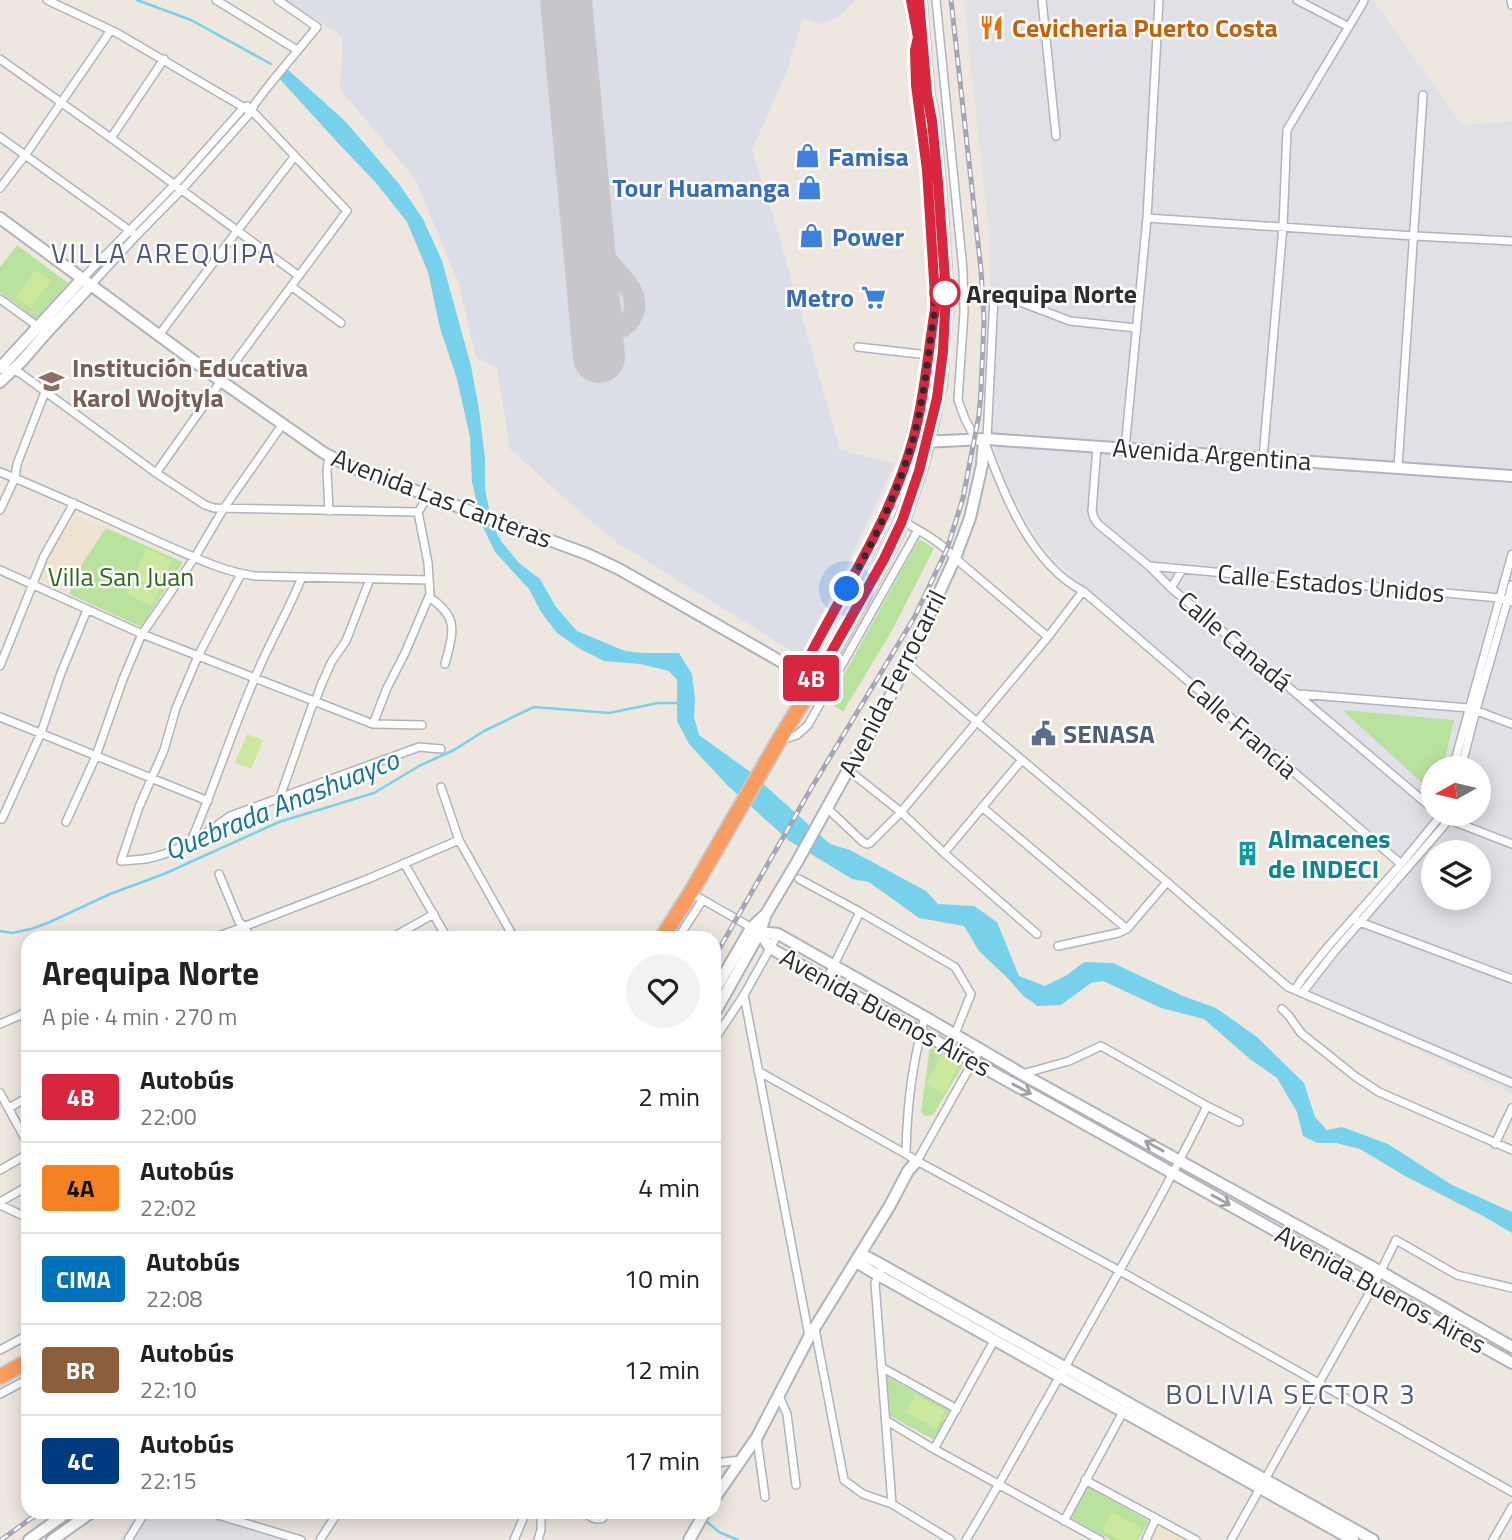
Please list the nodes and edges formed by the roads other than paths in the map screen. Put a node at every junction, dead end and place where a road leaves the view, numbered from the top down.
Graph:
1 (47, 0) edge
2 (216, 0) edge
3 (278, 0) edge
4 (911, 0) edge
5 (919, 0) edge
6 (936, 0) edge
7 (1042, 0) edge
8 (1159, 0) edge
9 (1297, 0) edge
10 (1364, 0) edge
11 (1511, 0) edge
12 (1512, 5) edge
13 (1349, 27) junction
14 (111, 30) junction
15 (919, 47) junction
16 (297, 50) junction
17 (0, 59) edge
18 (164, 59) junction
19 (1423, 95) dead end
20 (61, 101) junction
21 (250, 108) junction
22 (1056, 136) dead end
23 (0, 137) edge
24 (111, 138) junction
25 (26, 154) junction
26 (295, 156) junction
27 (174, 184) junction
28 (0, 188) edge
29 (181, 190) junction
30 (0, 218) edge
31 (1147, 218) junction
32 (1283, 226) junction
33 (237, 231) junction
34 (133, 233) junction
35 (1414, 236) junction
36 (1512, 241) edge
37 (299, 276) junction
38 (86, 282) junction
39 (291, 286) junction
40 (0, 299) edge
41 (940, 309) junction
42 (341, 323) dead end
43 (1136, 328) junction
44 (43, 329) junction
45 (159, 335) junction
46 (858, 346) dead end
47 (928, 355) junction
48 (4, 367) edge
49 (0, 382) edge
50 (221, 382) junction
51 (45, 392) junction
52 (282, 425) junction
53 (982, 439) junction
54 (912, 441) junction
55 (928, 442) junction
56 (1097, 446) junction
57 (1125, 449) junction
58 (329, 456) junction
59 (1263, 458) junction
60 (1398, 467) junction
61 (0, 472) edge
62 (156, 473) junction
63 (1512, 476) edge
64 (15, 478) junction
65 (428, 496) junction
66 (74, 503) junction
67 (224, 508) junction
68 (0, 510) edge
69 (328, 510) junction
70 (418, 512) junction
71 (902, 521) junction
72 (918, 530) junction
73 (1512, 554) edge
74 (195, 557) junction
75 (955, 558) junction
76 (1149, 566) junction
77 (0, 570) edge
78 (1182, 570) junction
79 (241, 574) junction
80 (302, 577) junction
81 (370, 579) junction
82 (429, 580) junction
83 (31, 584) junction
84 (1512, 584) edge
85 (1070, 585) junction
86 (1171, 588) junction
87 (1083, 591) junction
88 (429, 597) junction
89 (1507, 600) edge
90 (1074, 603) junction
91 (87, 610) junction
92 (142, 634) junction
93 (1048, 637) junction
94 (198, 656) junction
95 (906, 663) junction
96 (445, 664) dead end
97 (0, 666) edge
98 (801, 673) junction
99 (254, 678) junction
100 (815, 681) junction
101 (1298, 694) junction
102 (824, 699) junction
103 (315, 702) junction
104 (1472, 709) junction
105 (0, 717) edge
106 (976, 721) junction
107 (373, 724) junction
108 (1512, 724) edge
109 (422, 725) dead end
110 (41, 733) junction
111 (778, 742) junction
112 (441, 748) dead end
113 (96, 756) junction
114 (1457, 756) edge
115 (1463, 756) edge
116 (1021, 761) junction
117 (848, 770) junction
118 (153, 777) junction
119 (441, 788) dead end
120 (280, 797) junction
121 (1421, 799) edge
122 (208, 801) junction
123 (982, 807) junction
124 (901, 812) junction
125 (824, 813) junction
126 (0, 818) edge
127 (66, 822) dead end
128 (1434, 826) edge
129 (1435, 826) edge
130 (1470, 826) edge
131 (459, 840) junction
132 (191, 842) junction
133 (1512, 844) edge
134 (944, 853) junction
135 (404, 863) junction
136 (1401, 864) junction
137 (219, 874) dead end
138 (799, 879) dead end
139 (1167, 882) junction
140 (696, 897) junction
141 (860, 912) junction
142 (434, 914) junction
143 (1356, 920) junction
144 (244, 926) junction
145 (1128, 929) junction
146 (756, 930) junction
147 (232, 931) edge
148 (247, 931) edge
149 (403, 931) edge
150 (443, 931) edge
151 (510, 931) edge
152 (668, 931) edge
153 (681, 931) edge
154 (778, 934) junction
155 (1037, 934) dead end
156 (1058, 946) dead end
157 (771, 948) junction
158 (833, 965) junction
159 (827, 979) junction
160 (1512, 979) edge
161 (721, 982) edge
162 (1298, 992) junction
163 (744, 995) junction
164 (721, 1000) edge
165 (1282, 1009) dead end
166 (21, 1015) edge
167 (925, 1017) junction
168 (0, 1024) edge
169 (721, 1030) edge
170 (921, 1031) junction
171 (954, 1034) junction
172 (980, 1049) junction
173 (973, 1061) junction
174 (758, 1071) junction
175 (1021, 1074) junction
176 (1512, 1083) edge
177 (0, 1093) edge
178 (21, 1101) edge
179 (1207, 1106) junction
180 (9, 1108) junction
181 (1512, 1108) edge
182 (1239, 1122) dead end
183 (21, 1131) edge
184 (1495, 1144) junction
185 (1512, 1150) edge
186 (905, 1154) junction
187 (21, 1158) edge
188 (1181, 1160) junction
189 (916, 1161) junction
190 (0, 1170) edge
191 (1174, 1173) junction
192 (21, 1190) edge
193 (0, 1204) edge
194 (21, 1214) edge
195 (858, 1258) junction
196 (881, 1271) junction
197 (1120, 1271) junction
198 (1381, 1272) junction
199 (1374, 1284) junction
200 (1512, 1289) edge
201 (812, 1333) junction
202 (21, 1339) edge
203 (995, 1339) junction
204 (1512, 1347) edge
205 (0, 1350) edge
206 (1512, 1363) edge
207 (21, 1365) edge
208 (881, 1367) junction
209 (1062, 1372) junction
210 (0, 1377) edge
211 (21, 1383) edge
212 (1318, 1384) junction
213 (0, 1394) edge
214 (779, 1396) junction
215 (957, 1409) junction
216 (1124, 1412) junction
217 (887, 1421) junction
218 (757, 1437) junction
219 (934, 1449) junction
220 (741, 1460) junction
221 (721, 1462) edge
222 (1085, 1480) junction
223 (1261, 1484) junction
224 (796, 1485) dead end
225 (1000, 1485) junction
226 (721, 1489) edge
227 (1512, 1492) edge
228 (765, 1497) dead end
229 (892, 1504) junction
230 (1512, 1507) edge
231 (1156, 1518) junction
232 (59, 1519) edge
233 (83, 1519) edge
234 (141, 1519) edge
235 (234, 1519) edge
236 (334, 1519) edge
237 (523, 1519) edge
238 (541, 1519) edge
239 (701, 1519) edge
240 (1064, 1521) junction
241 (44, 1530) junction
242 (56, 1539) edge
243 (29, 1540) edge
244 (128, 1540) edge
245 (301, 1540) edge
246 (320, 1540) edge
247 (514, 1540) edge
248 (538, 1540) edge
249 (689, 1540) edge
250 (951, 1540) edge
251 (966, 1540) edge
252 (1100, 1540) edge
253 (1146, 1540) edge
254 (1196, 1540) edge
255 (1231, 1540) edge
256 (1353, 1540) edge
257 (1373, 1540) edge
258 (1493, 1540) edge

1 - 14 street
2 - 16 street
3 - 16 street
4 - 15 highway
5 - 15 highway
6 - 53 street
7 - 22 street
8 - 31 street
9 - 13 street
10 - 13 street
11 - 12 street
13 - 32 street
14 - 18 street
14 - 20 street
15 - 41 highway
16 - 21 street
17 - 20 street
18 - 21 street
18 - 24 street
19 - 35 street
20 - 24 street
20 - 25 street
21 - 26 street
21 - 27 street
21 - 29 street
23 - 25 street
24 - 27 street
25 - 28 street
25 - 34 street
26 - 33 street
26 - 37 street
27 - 29 street
27 - 34 street
29 - 33 street
29 - 34 street
30 - 38 street, Avenida Las Canteras
31 - 32 street
31 - 43 street
32 - 35 street
32 - 59 street
33 - 37 street
33 - 45 street
34 - 38 street
35 - 36 street
35 - 60 street
37 - 39 street
38 - 44 street
38 - 45 street, Avenida Las Canteras
39 - 42 street
39 - 50 street
40 - 44 street
41 - 47 street
41 - 55 highway
43 - 53 street
43 - 57 street
44 - 48 street
45 - 50 street, Avenida Las Canteras
46 - 47 street
47 - 54 street
48 - 49 street
48 - 51 street
50 - 52 street, Avenida Las Canteras
50 - 62 street
51 - 62 street
51 - 64 street
52 - 58 street, Avenida Las Canteras
52 - 67 street
53 - 55 street, Avenida Argentina
53 - 56 street, Avenida Argentina
53 - 75 street, Avenida Ferrocarril
53 - 85 street
54 - 55 street, Avenida Argentina
54 - 98 street
55 - 71 highway
56 - 57 street, Avenida Argentina
56 - 76 street, Calle Canadá
57 - 59 street, Avenida Argentina
58 - 65 street, Avenida Las Canteras
58 - 69 street
59 - 60 street, Avenida Argentina
60 - 63 street, Avenida Argentina
61 - 64 street
62 - 67 street
64 - 66 street
64 - 68 street
65 - 70 street
65 - 98 street, Avenida Las Canteras
66 - 74 street
66 - 83 street
67 - 69 street
67 - 74 street
69 - 70 street
70 - 82 street
71 - 72 street
71 - 100 highway
72 - 75 street
72 - 102 street
73 - 89 street
74 - 79 street
74 - 92 street
75 - 93 street
75 - 95 street, Avenida Ferrocarril
76 - 78 street, Calle Estados Unidos
76 - 86 street, Calle Canadá
77 - 83 street
78 - 86 street
78 - 89 street, Calle Estados Unidos
79 - 80 street
79 - 94 street
80 - 81 street
80 - 99 street
81 - 82 street
81 - 103 street
82 - 88 street
83 - 91 street
83 - 97 street
84 - 89 street
85 - 87 street, Calle Francia
85 - 90 street
86 - 101 street, Calle Canadá
87 - 90 street
87 - 136 street, Calle Francia
88 - 96 street
88 - 107 street
89 - 104 street
90 - 93 street
91 - 92 street
91 - 110 street
92 - 94 street
92 - 113 street
93 - 106 street
94 - 99 street
94 - 118 street
95 - 106 street
95 - 117 street, Avenida Ferrocarril
98 - 100 street, Avenida Las Canteras
99 - 103 street
99 - 122 street
100 - 102 street
100 - 111 highway
101 - 104 street
101 - 121 street, Calle Canadá
102 - 111 street
103 - 107 street
103 - 120 street
104 - 108 street
104 - 114 street
104 - 115 street
105 - 110 street
106 - 116 street
106 - 124 street
107 - 109 street
110 - 113 street
110 - 126 street
111 - 140 highway
112 - 120 street
113 - 118 street
113 - 127 street
116 - 123 street
116 - 139 street
117 - 124 street
117 - 125 street, Avenida Ferrocarril
118 - 122 street
118 - 132 street
119 - 131 street
120 - 132 street
122 - 132 street
123 - 134 street
123 - 145 street
124 - 125 street
124 - 134 street
125 - 146 street, Avenida Ferrocarril
128 - 136 street
129 - 143 street
130 - 133 street
131 - 135 street
131 - 151 street
134 - 155 street
135 - 142 street
135 - 144 street
136 - 143 street
137 - 144 street
138 - 141 street
139 - 145 street
139 - 162 street
140 - 146 street
140 - 152 highway
140 - 153 street
141 - 158 street
141 - 171 street
142 - 149 street
142 - 150 street
143 - 160 street
143 - 162 street
144 - 147 street
144 - 148 street
145 - 156 street
146 - 154 street, Avenida Buenos Aires
146 - 157 street, Avenida Buenos Aires
146 - 161 street, Avenida Ferrocarril
146 - 164 street, Avenida Ferrocarril
154 - 157 street
154 - 158 street, Avenida Buenos Aires
157 - 159 street, Avenida Buenos Aires
157 - 163 street
158 - 159 street
158 - 167 street, Avenida Buenos Aires
159 - 170 street, Avenida Buenos Aires
162 - 176 street
163 - 169 street
163 - 174 street
165 - 184 street
166 - 168 street
167 - 170 street
167 - 171 street, Avenida Buenos Aires
170 - 173 street, Avenida Buenos Aires
170 - 186 street
171 - 172 street, Avenida Buenos Aires
172 - 173 street
172 - 175 street, Avenida Buenos Aires
173 - 189 street
173 -> 191 street, Avenida Buenos Aires
174 - 186 street
174 - 201 street
175 - 179 street
188 -> 175 street, Avenida Buenos Aires
177 - 180 street
178 - 180 street
179 - 182 street
179 - 188 street
180 - 183 street
181 - 184 street
184 - 185 street
186 - 189 street
187 - 190 street
188 - 191 street
188 - 198 street, Avenida Buenos Aires
189 - 195 street
189 - 197 street
191 - 197 street
191 -> 199 street, Avenida Buenos Aires
192 - 193 street
193 - 194 street
195 - 196 street
195 - 201 street
196 - 203 street
196 - 208 street
196 - 209 street
197 - 209 street
197 - 212 street
198 - 199 street
198 - 200 street
198 - 204 street, Avenida Buenos Aires
199 - 206 street, Avenida Buenos Aires
199 - 212 street
201 - 214 street
201 - 229 street
202 - 205 street
203 - 209 street
203 - 215 street
207 - 210 highway
208 - 215 street
208 - 217 street
209 - 216 street
209 - 223 street
209 - 225 street
211 - 213 street
212 - 223 street
212 - 227 street
214 - 218 street
214 - 224 street
215 - 219 street
216 - 222 street
216 - 223 street
217 - 219 street
217 - 229 street
218 - 220 street
218 - 228 street
219 - 225 street
220 - 221 street
220 - 226 street
222 - 231 street
222 - 240 street
223 - 255 street
223 - 256 street
223 - 257 street
225 - 240 street
225 - 251 street
229 - 250 street
230 - 258 street
231 - 253 street
231 - 254 street
232 - 241 street
233 - 242 street
234 - 244 street
235 - 245 street
236 - 246 street
237 - 247 street
238 - 248 street
239 - 249 street
240 - 252 street
241 - 242 street
241 - 243 street

